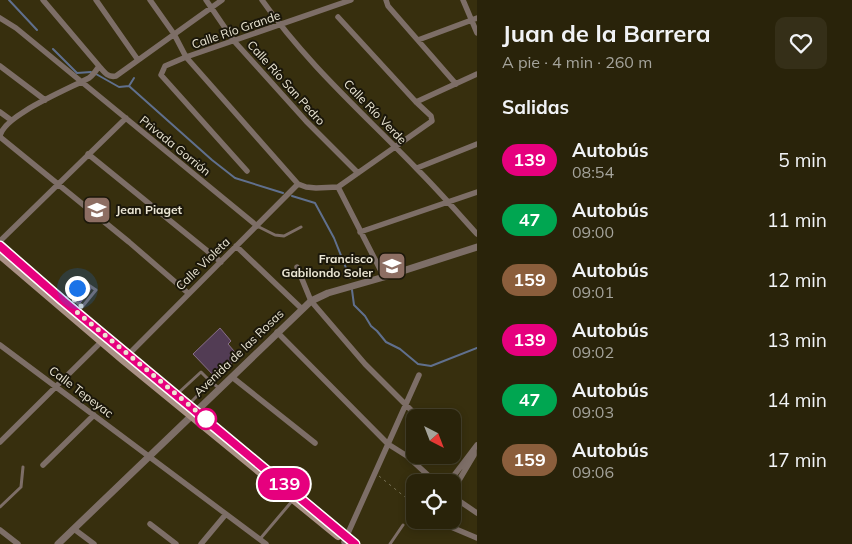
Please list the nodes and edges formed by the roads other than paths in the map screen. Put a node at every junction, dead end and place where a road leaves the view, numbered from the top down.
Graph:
1 (45, 0) edge
2 (96, 0) edge
3 (150, 0) edge
4 (206, 0) edge
5 (222, 0) edge
6 (262, 0) edge
7 (351, 0) edge
8 (386, 0) edge
9 (464, 0) edge
10 (211, 7) junction
11 (338, 17) dead end
12 (0, 18) edge
13 (474, 19) edge
14 (280, 25) junction
15 (477, 33) edge
16 (174, 34) junction
17 (418, 40) junction
18 (234, 41) junction
19 (186, 57) junction
20 (138, 60) junction
21 (0, 66) edge
22 (99, 66) junction
23 (477, 74) edge
24 (80, 82) junction
25 (456, 84) junction
26 (45, 100) junction
27 (416, 102) junction
28 (0, 112) edge
29 (126, 118) junction
30 (11, 120) junction
31 (0, 137) edge
32 (477, 144) edge
33 (394, 146) junction
34 (88, 154) junction
35 (417, 168) junction
36 (247, 171) dead end
37 (358, 173) junction
38 (58, 183) junction
39 (298, 184) junction
40 (338, 187) junction
41 (477, 192) edge
42 (448, 202) junction
43 (257, 226) junction
44 (301, 227) dead end
45 (360, 232) junction
46 (477, 234) edge
47 (0, 240) edge
48 (0, 246) edge
49 (236, 246) junction
50 (477, 247) edge
51 (0, 255) edge
52 (221, 262) junction
53 (297, 267) dead end
54 (384, 277) junction
55 (188, 294) junction
56 (66, 298) junction
57 (311, 301) junction
58 (302, 308) junction
59 (75, 310) junction
60 (277, 332) junction
61 (104, 339) junction
62 (1, 347) edge
63 (126, 358) junction
64 (419, 375) dead end
65 (232, 377) junction
66 (211, 382) junction
67 (56, 386) junction
68 (220, 389) junction
69 (174, 397) junction
70 (405, 405) junction
71 (186, 407) junction
72 (409, 409) edge
73 (194, 413) junction
74 (94, 415) junction
75 (0, 442) edge
76 (315, 443) dead end
77 (388, 444) junction
78 (475, 447) edge
79 (149, 456) junction
80 (42, 465) dead end
81 (24, 467) dead end
82 (427, 474) edge
83 (455, 474) edge
84 (461, 477) edge
85 (294, 499) junction
86 (461, 501) edge
87 (0, 508) edge
88 (476, 510) edge
89 (226, 514) junction
90 (150, 524) dead end
91 (403, 525) dead end
92 (74, 529) junction
93 (456, 529) edge
94 (0, 530) edge
95 (477, 538) edge
96 (346, 541) edge
97 (262, 542) edge
98 (18, 544) edge
99 (58, 544) edge
100 (94, 544) edge
101 (176, 544) edge
102 (201, 544) edge
103 (355, 544) edge
104 (391, 544) edge

1 - 22 street
2 - 20 street
3 - 16 street
4 - 10 street, Calle Río San Pedro
5 - 10 street
6 - 14 street, Calle Río Verde
7 - 14 street, Calle Río Grande
8 - 17 street
9 - 13 street
10 - 16 street
10 - 18 street, Calle Río San Pedro
11 - 27 street
12 - 24 street, Privada Gorrión
13 - 15 street
13 - 17 street
14 - 18 street, Calle Río Grande
14 - 33 street, Calle Río Verde
16 - 19 street
16 - 20 street
17 - 25 street
18 - 19 street, Calle Río Grande
18 - 37 street, Calle Río San Pedro
19 - 36 street, Calle Río Grande
19 - 39 street
20 - 22 street
21 - 26 street
22 - 24 street
23 - 25 street
24 - 26 street
24 - 29 street, Privada Gorrión
25 - 27 street
26 - 30 street
27 - 33 street
28 - 30 street
29 - 34 street
29 - 43 street, Privada Gorrión
30 - 31 street
31 - 38 street
32 - 35 street
33 - 35 street, Calle Río Verde
33 - 37 street
34 - 38 street
34 - 52 street
35 - 42 street, Calle Río Verde
37 - 40 street
38 - 47 street
38 - 55 street
39 - 40 street
39 - 43 street, Calle Violeta
40 - 45 street
41 - 42 street
42 - 45 street
42 - 46 street, Calle Río Verde
43 - 44 lane
43 - 49 street, Calle Violeta
45 - 54 street
48 - 56 main road
49 - 52 street, Calle Violeta
49 - 58 street
50 - 54 street, Avenida de las Rosas
51 - 59 main road
52 - 55 street, Calle Violeta
53 - 57 street
54 - 57 street, Avenida de las Rosas
55 - 63 street, Calle Violeta
56 - 59 main road
56 - 59 lane
57 - 58 street, Avenida de las Rosas
57 - 70 street
58 - 60 street, Avenida de las Rosas
59 - 61 main road
60 - 65 street, Avenida de las Rosas
60 - 77 street
61 - 63 main road
61 - 67 street
62 - 67 street, Calle Tepeyac
63 - 69 main road
64 - 70 street
65 - 68 street, Avenida de las Rosas
65 - 76 street
66 - 68 lane
66 - 69 lane
66 - 71 lane
67 - 74 street, Calle Tepeyac
67 - 75 street
68 - 73 street, Avenida de las Rosas
69 - 71 main road
70 - 72 street
70 - 77 street
71 - 73 main road
73 - 79 street, Avenida de las Rosas
73 - 85 main road
73 - 96 main road
74 - 79 street, Calle Tepeyac
74 - 80 street
77 - 82 street
77 - 96 street
78 - 83 street
78 - 84 street
79 - 89 street, Calle Tepeyac
79 - 92 street, Avenida de las Rosas
81 - 87 lane
85 - 96 main road
85 - 97 lane
86 - 88 street
89 - 97 street, Calle Tepeyac
89 - 102 street
90 - 101 street
91 - 104 lane
92 - 99 street, Avenida de las Rosas
92 - 100 street
93 - 95 street
94 - 98 street
96 - 103 main road

